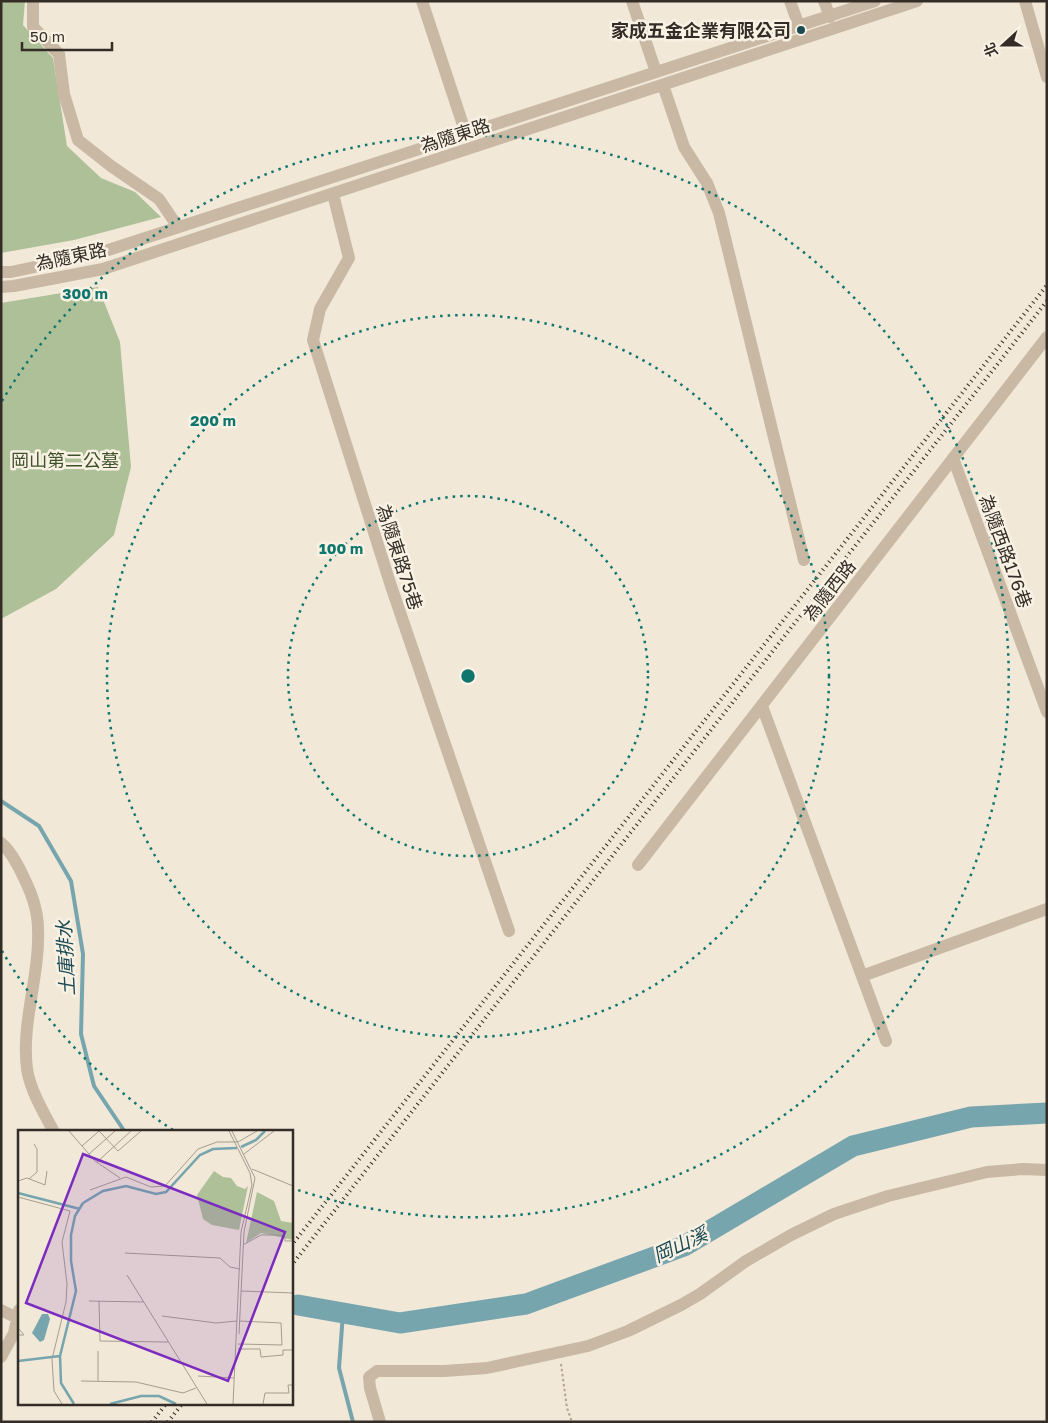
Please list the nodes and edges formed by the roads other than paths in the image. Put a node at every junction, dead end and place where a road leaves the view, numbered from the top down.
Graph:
1 (33, 1) edge
2 (422, 1) edge
3 (632, 1) edge
4 (790, 1) edge
5 (824, 1) edge
6 (875, 1) edge
7 (917, 1) edge
8 (1025, 1) edge
9 (830, 16) junction
10 (799, 26) junction
11 (656, 72) junction
12 (1047, 77) edge
13 (663, 86) junction
14 (466, 134) junction
15 (333, 194) junction
16 (178, 227) junction
17 (1, 272) edge
18 (1, 287) edge
19 (1047, 337) edge
20 (953, 458) junction
21 (804, 560) dead end
22 (762, 706) junction
23 (1047, 712) edge
24 (1, 843) edge
25 (638, 865) dead end
26 (1047, 909) edge
27 (509, 931) dead end
28 (862, 976) junction
29 (886, 1041) dead end
30 (53, 1130) edge
31 (1047, 1170) edge
32 (1, 1310) edge
33 (18, 1314) edge
34 (1, 1357) edge
35 (380, 1422) edge

1 - 16 street
2 - 14 street
3 - 11 street
4 - 10 street
5 - 9 street
6 - 9 street, 為隨東路
7 - 13 street, 為隨東路
8 - 12 street
9 - 10 street, 為隨東路
10 - 11 street, 為隨東路
11 - 14 street, 為隨東路
13 - 15 street, 為隨東路
13 - 21 street
14 - 16 street, 為隨東路
15 - 18 street, 為隨東路
15 - 27 street, 為隨東路75巷
16 - 17 street, 為隨東路
19 - 20 street, 為隨西路
20 - 22 street, 為隨西路
20 - 23 street, 為隨西路176巷
22 - 25 street, 為隨西路
22 - 28 street
24 - 30 street
26 - 28 street
28 - 29 street
31 - 35 street
32 - 33 street
33 - 34 street

